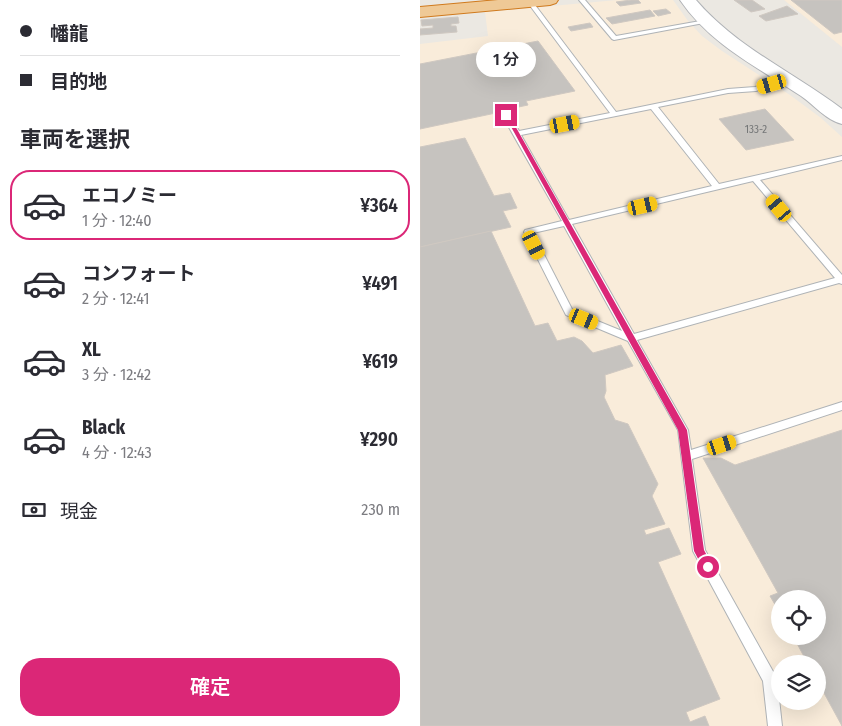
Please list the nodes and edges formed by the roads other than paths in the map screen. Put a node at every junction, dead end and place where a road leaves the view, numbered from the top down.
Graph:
1 (550, 0) edge
2 (582, 0) edge
3 (688, 0) edge
4 (530, 2) junction
5 (420, 12) edge
6 (706, 22) junction
7 (788, 79) junction
8 (653, 106) junction
9 (614, 114) junction
10 (506, 115) dead end
11 (842, 118) edge
12 (516, 134) junction
13 (840, 161) edge
14 (755, 179) junction
15 (718, 188) junction
16 (568, 223) junction
17 (842, 280) edge
18 (631, 338) junction
19 (842, 406) edge
20 (687, 456) junction
21 (775, 726) edge

1 - 4 highway
2 - 6 lane
3 - 6 street
4 - 5 highway
4 - 9 lane
6 - 7 street
7 - 8 lane
7 - 11 street
8 - 9 lane
8 - 15 lane
9 - 12 lane
10 - 12 lane
12 - 16 lane
13 - 14 lane
14 - 15 lane
14 - 17 lane
15 - 16 lane
16 - 18 lane
16 - 18 lane
17 - 18 lane
18 - 20 lane
19 - 20 lane
20 - 21 lane

